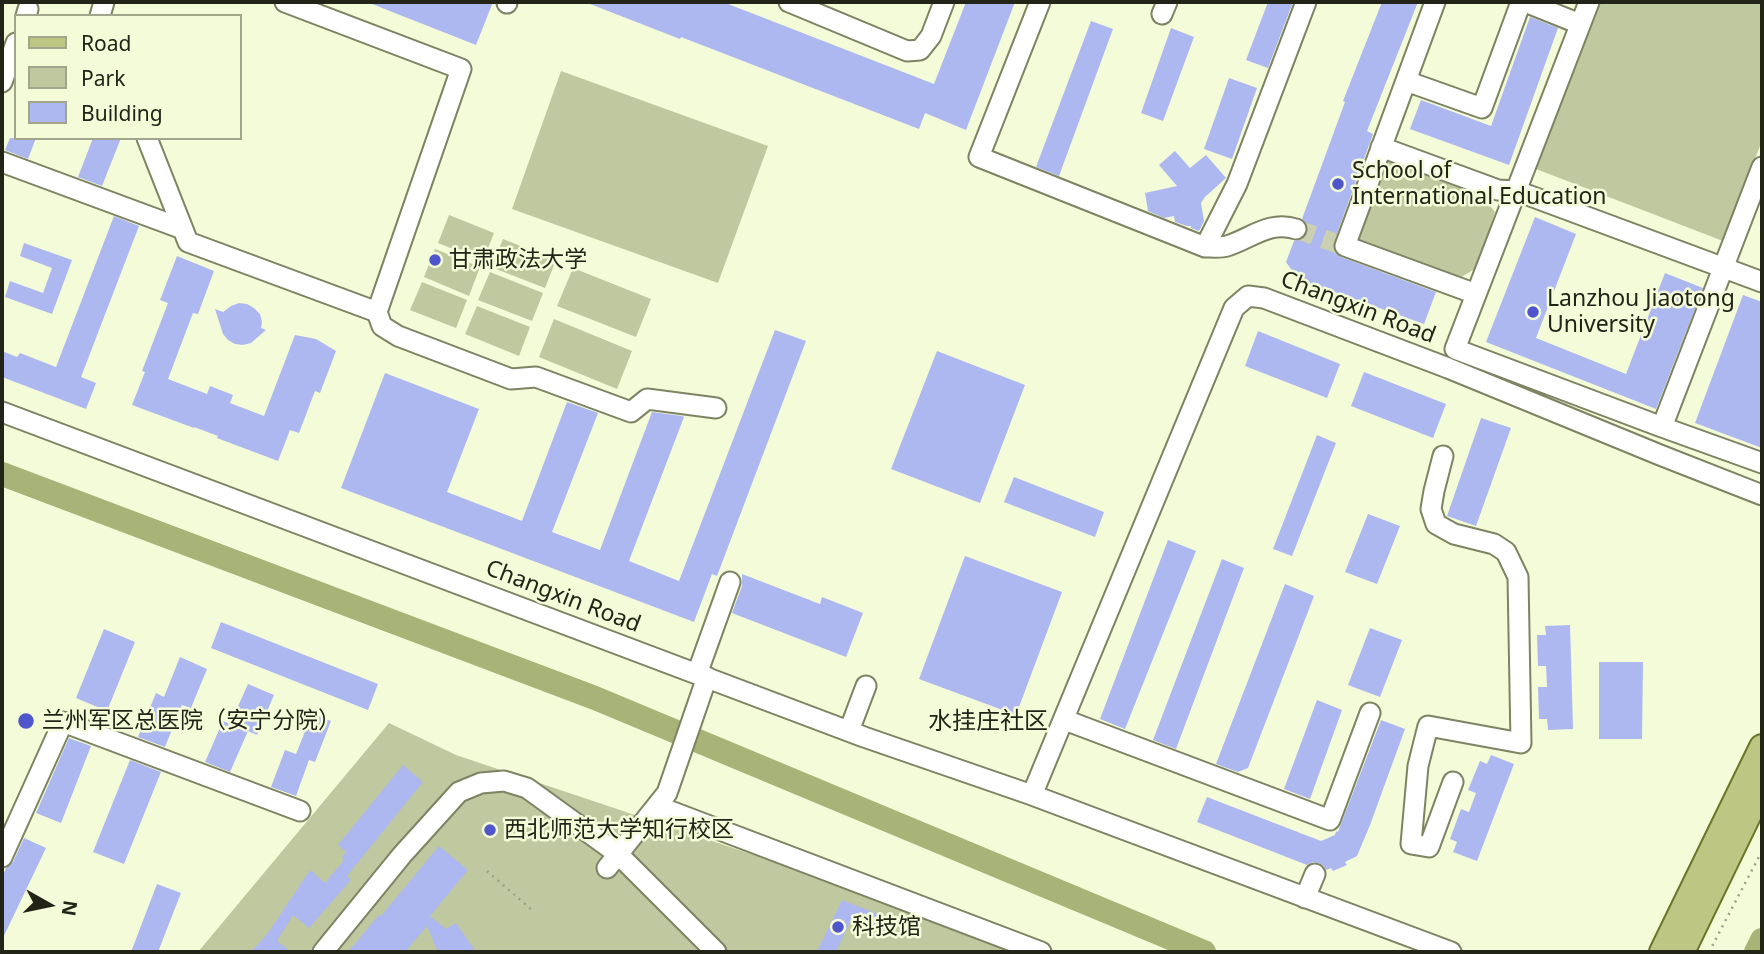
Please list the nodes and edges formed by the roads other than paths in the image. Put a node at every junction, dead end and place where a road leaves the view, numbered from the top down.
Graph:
1 (285, 2) edge
2 (789, 2) edge
3 (944, 2) edge
4 (1040, 2) edge
5 (1306, 2) edge
6 (1436, 2) edge
7 (1523, 2) edge
8 (1589, 2) edge
9 (1580, 24) junction
10 (14, 49) edge
11 (1406, 81) junction
12 (2, 82) edge
13 (148, 140) edge
14 (1381, 147) junction
15 (2, 162) edge
16 (1762, 167) edge
17 (1517, 191) junction
18 (183, 229) junction
19 (1296, 229) tunnel mouth
20 (1205, 247) junction
21 (1722, 267) junction
22 (1762, 282) edge
23 (1476, 294) junction
24 (377, 312) junction
25 (716, 408) dead end
26 (2, 412) edge
27 (1662, 427) junction
28 (1443, 456) dead end
29 (1762, 463) edge
30 (1762, 495) edge
31 (730, 582) dead end
32 (702, 676) junction
33 (866, 686) dead end
34 (1370, 713) dead end
35 (1065, 720) junction
36 (849, 731) junction
37 (1762, 747) edge
38 (1453, 782) dead end
39 (1762, 787) edge
40 (1032, 795) junction
41 (657, 806) junction
42 (300, 811) dead end
43 (2, 857) edge
44 (613, 861) junction
45 (1315, 874) dead end
46 (1306, 898) junction
47 (323, 952) edge
48 (716, 952) edge
49 (1041, 952) edge
50 (1451, 952) edge
51 (1662, 952) edge
52 (1682, 952) edge

1 - 24 street
2 - 3 street
4 - 20 street
5 - 20 street
6 - 11 street
7 - 9 street
7 - 11 street
8 - 9 street
9 - 17 street
10 - 12 street
11 - 14 street
13 - 18 street
14 - 17 street
14 - 23 street
15 - 18 street
16 - 21 street
17 - 21 street
17 - 23 street
18 - 24 street
19 - 20 street
21 - 22 street
21 - 27 street
23 - 27 street
24 - 25 street
26 - 32 street, Changxin Road
27 - 29 street
28 - 38 street
30 - 35 street, Changxin Road
31 - 32 street
32 - 36 street, Changxin Road
32 - 41 street
33 - 36 street
34 - 35 street
35 - 40 street, Changxin Road
36 - 40 street, Changxin Road
37 - 51 main road
39 - 52 main road
40 - 46 street
41 - 44 street
41 - 49 street
42 - 43 street
44 - 47 street
44 - 48 street
45 - 46 street
46 - 50 street

